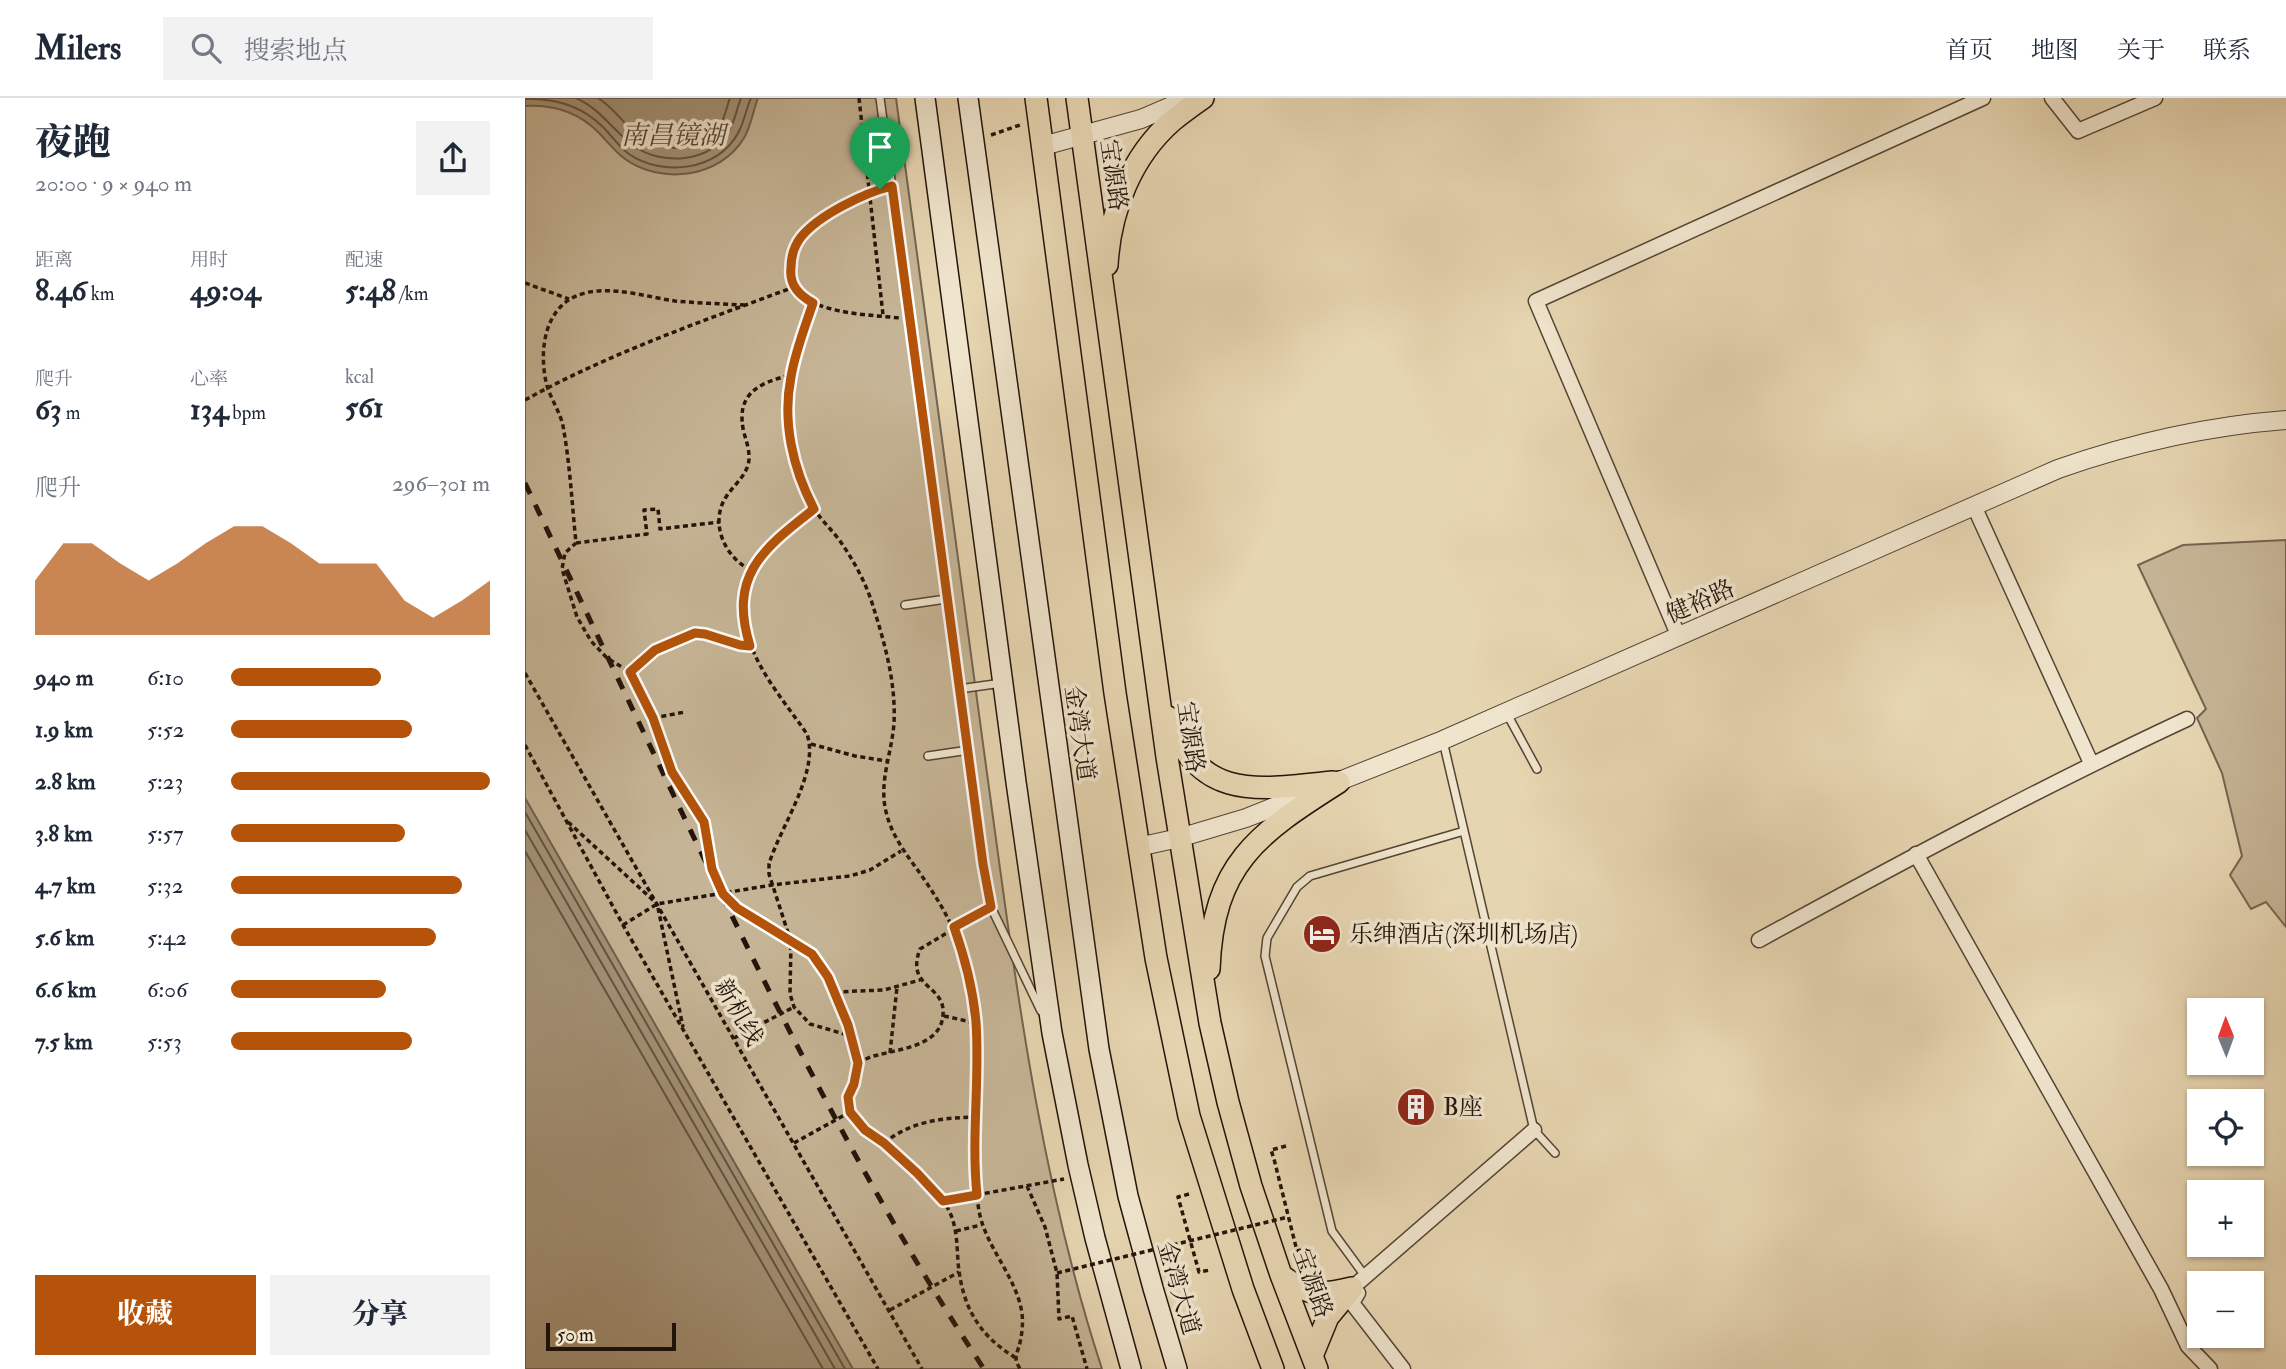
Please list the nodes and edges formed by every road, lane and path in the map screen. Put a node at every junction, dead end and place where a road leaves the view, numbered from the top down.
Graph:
1 (859, 98) edge
2 (880, 98) edge
3 (925, 98) edge
4 (968, 98) edge
5 (1036, 98) edge
6 (1077, 98) edge
7 (1191, 98) edge
8 (1203, 98) edge
9 (1983, 98) edge
10 (2052, 98) edge
11 (2155, 98) edge
12 (1020, 125) dead end
13 (996, 132) dead end
14 (1082, 136) junction
15 (1043, 146) junction
16 (892, 186) junction
17 (870, 193) junction
18 (525, 283) edge
19 (794, 287) junction
20 (569, 299) junction
21 (813, 303) junction
22 (745, 305) junction
23 (1105, 305) junction
24 (884, 316) junction
25 (909, 319) junction
26 (791, 375) junction
27 (547, 387) junction
28 (525, 400) edge
29 (2286, 420) edge
30 (1974, 506) junction
31 (814, 509) junction
32 (720, 522) junction
33 (576, 543) junction
34 (751, 570) junction
35 (946, 599) junction
36 (905, 605) dead end
37 (1679, 637) junction
38 (750, 646) junction
39 (630, 672) junction
40 (525, 673) edge
41 (1003, 683) junction
42 (1157, 685) junction
43 (959, 689) junction
44 (685, 712) dead end
45 (1506, 712) junction
46 (653, 718) junction
47 (2186, 719) dead end
48 (1443, 740) junction
49 (811, 744) junction
50 (525, 745) edge
51 (969, 750) junction
52 (927, 756) dead end
53 (887, 761) junction
54 (2091, 763) junction
55 (1537, 769) dead end
56 (1339, 782) junction
57 (564, 818) junction
58 (1464, 831) junction
59 (1179, 838) junction
60 (1138, 846) junction
61 (902, 851) junction
62 (1916, 854) junction
63 (772, 885) junction
64 (723, 894) junction
65 (657, 904) junction
66 (991, 907) junction
67 (623, 925) junction
68 (954, 927) junction
69 (1759, 940) dead end
70 (791, 942) junction
71 (920, 980) junction
72 (897, 988) junction
73 (835, 992) junction
74 (794, 1007) junction
75 (944, 1016) junction
76 (976, 1023) junction
77 (1210, 1023) junction
78 (685, 1033) junction
79 (1052, 1033) junction
80 (851, 1036) junction
81 (734, 1038) junction
82 (890, 1053) junction
83 (858, 1063) junction
84 (850, 1112) junction
85 (975, 1117) junction
86 (1534, 1130) junction
87 (794, 1143) junction
88 (884, 1143) junction
89 (1286, 1146) dead end
90 (1555, 1153) dead end
91 (1064, 1179) dead end
92 (1027, 1186) junction
93 (1189, 1194) dead end
94 (977, 1195) junction
95 (943, 1201) junction
96 (1288, 1217) junction
97 (982, 1225) junction
98 (956, 1231) junction
99 (1190, 1241) junction
100 (1311, 1247) dead end
101 (1210, 1270) dead end
102 (959, 1272) junction
103 (1057, 1273) junction
104 (1281, 1275) junction
105 (1361, 1285) junction
106 (890, 1311) junction
107 (1016, 1358) junction
108 (1315, 1362) edge
109 (878, 1369) edge
110 (922, 1369) edge
111 (1020, 1369) edge
112 (1087, 1369) edge
113 (1132, 1369) edge
114 (1177, 1369) edge
115 (1273, 1369) edge
116 (1403, 1369) edge
117 (2210, 1369) edge

1 - 17 path
2 - 16 lane
3 - 41 main road
4 - 114 main road, 金湾大道
5 - 15 main road
6 - 14 main road, 宝源路
7 - 14 street
8 - 23 main road
9 - 37 street
10 - 11 street
12 - 13 path
14 - 15 street
14 - 23 main road, 宝源路
15 - 60 main road
16 - 17 path
16 - 25 lane
17 - 19 path
17 - 24 path
18 - 20 path
19 - 21 path
19 - 22 path
20 - 22 path
20 - 27 path
21 - 24 path
21 - 26 path
22 - 27 path
23 - 42 main road, 宝源路
24 - 25 path
25 - 35 lane
26 - 31 path
26 - 32 path
27 - 28 path
27 - 33 path
29 - 30 street, 健裕路
30 - 37 street, 健裕路
30 - 54 street
31 - 34 path
31 - 53 path
32 - 33 path
32 - 34 path
33 - 39 path
34 - 38 path
35 - 36 lane
35 - 43 lane
37 - 45 street, 健裕路
38 - 39 path
38 - 49 path
39 - 46 path
40 - 65 path, 新机线
41 - 43 lane
41 - 79 main road
42 - 56 main road
42 - 59 main road, 宝源路
43 - 51 lane
44 - 46 path
45 - 48 street, 健裕路
45 - 55 lane
46 - 64 path
47 - 54 street
48 - 56 street, 健裕路
48 - 58 lane
49 - 53 path
49 - 63 path
50 - 57 path
51 - 52 lane
51 - 66 lane
53 - 61 path
54 - 62 street
56 - 59 street, 健裕路
56 - 77 main road
57 - 65 path
57 - 67 path
58 - 86 lane
58 - 105 lane
59 - 60 street, 健裕路
59 - 77 main road, 宝源路
60 - 115 main road
61 - 63 path
61 - 68 path
62 - 69 street
62 - 117 street
63 - 64 path
63 - 70 path
64 - 65 path
64 - 70 path
65 - 67 path
65 - 78 path
65 - 81 path, 新机线
66 - 68 path
66 - 79 lane
67 - 78 path
68 - 71 path
68 - 76 path
70 - 73 path
70 - 74 path
71 - 72 path
71 - 75 path
72 - 73 path
72 - 82 path
73 - 80 path
74 - 80 path
74 - 81 path
75 - 76 path
75 - 82 path
76 - 85 path
77 - 104 main road, 宝源路
78 - 109 path
79 - 113 main road
80 - 83 path
81 - 87 path, 新机线
82 - 83 path
83 - 84 path
84 - 87 path
84 - 88 path
85 - 88 path
85 - 94 path
86 - 90 lane
86 - 105 street
87 - 106 path, 新机线
88 - 95 path
89 - 96 path
91 - 92 path
92 - 94 path
92 - 103 path
93 - 99 path
94 - 95 path
94 - 97 path
95 - 98 path
96 - 99 path, bridge
96 - 100 path
97 - 98 path
97 - 107 path
98 - 102 path
99 - 101 path
99 - 103 path, bridge
102 - 106 path
102 - 107 path
103 - 112 path
104 - 105 main road
104 - 108 main road, 宝源路
105 - 108 main road
105 - 116 street
106 - 110 path, 新机线
107 - 111 path

